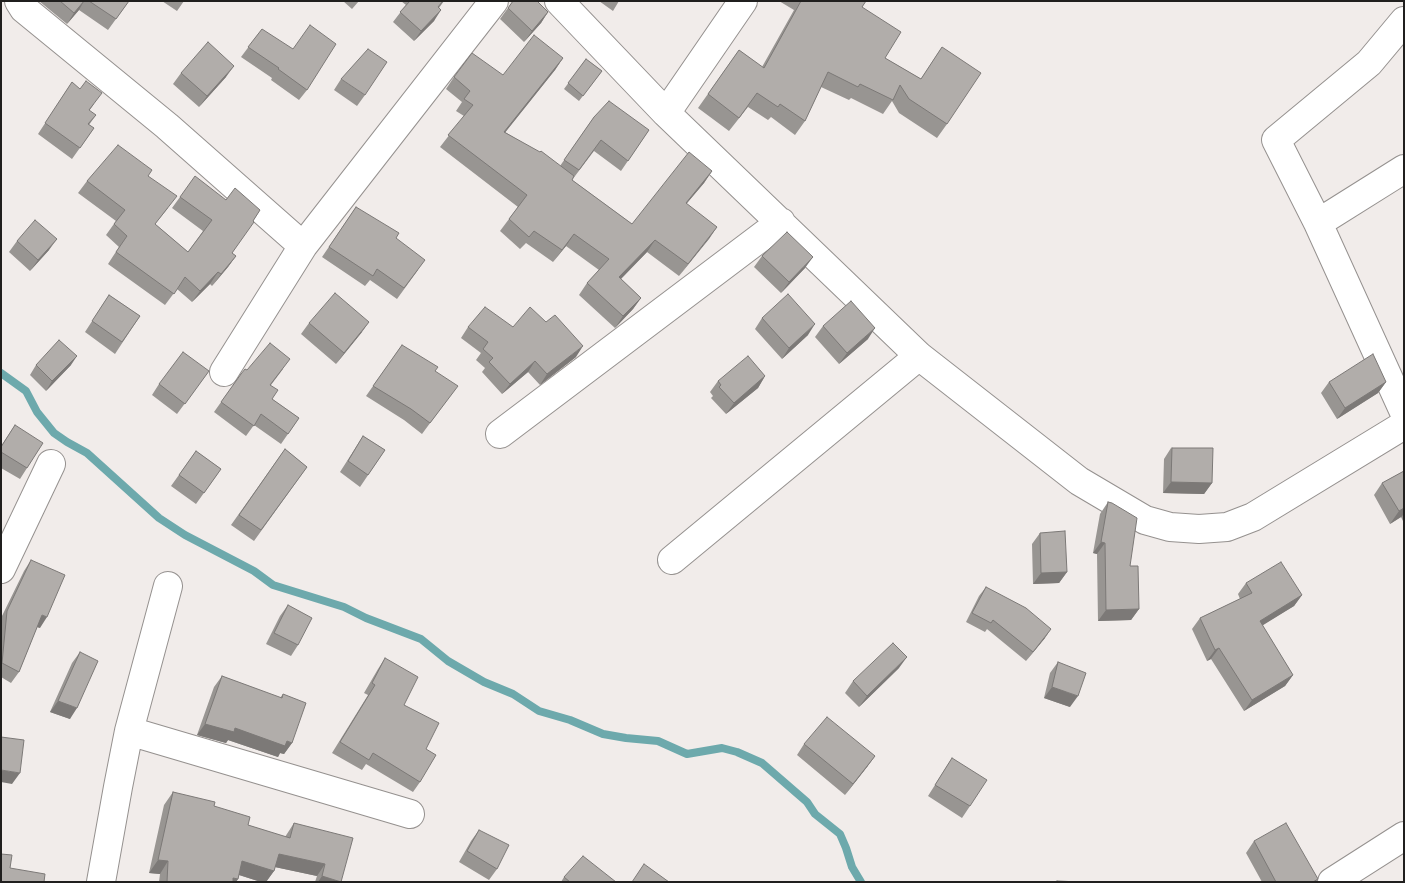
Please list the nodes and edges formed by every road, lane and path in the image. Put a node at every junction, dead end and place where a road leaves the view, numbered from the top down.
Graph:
1 (19, 1) edge
2 (494, 1) edge
3 (559, 1) edge
4 (743, 1) edge
5 (1404, 21) edge
6 (666, 113) junction
7 (1404, 169) edge
8 (780, 222) junction
9 (1318, 223) junction
10 (304, 246) junction
11 (919, 356) junction
12 (224, 372) dead end
13 (1404, 412) edge
14 (1404, 425) edge
15 (500, 434) dead end
16 (51, 464) dead end
17 (672, 560) dead end
18 (1, 569) edge
19 (168, 586) dead end
20 (129, 731) junction
21 (410, 814) dead end
22 (1404, 836) edge
23 (101, 882) edge
24 (1332, 882) edge

1 - 10 street
2 - 10 street
3 - 6 street
4 - 6 street
5 - 9 street
6 - 8 street
7 - 9 street
8 - 11 street
8 - 15 street
9 - 13 street
10 - 12 street
11 - 14 street
11 - 17 street
16 - 18 street
19 - 20 street
20 - 21 street
20 - 23 street
22 - 24 street

